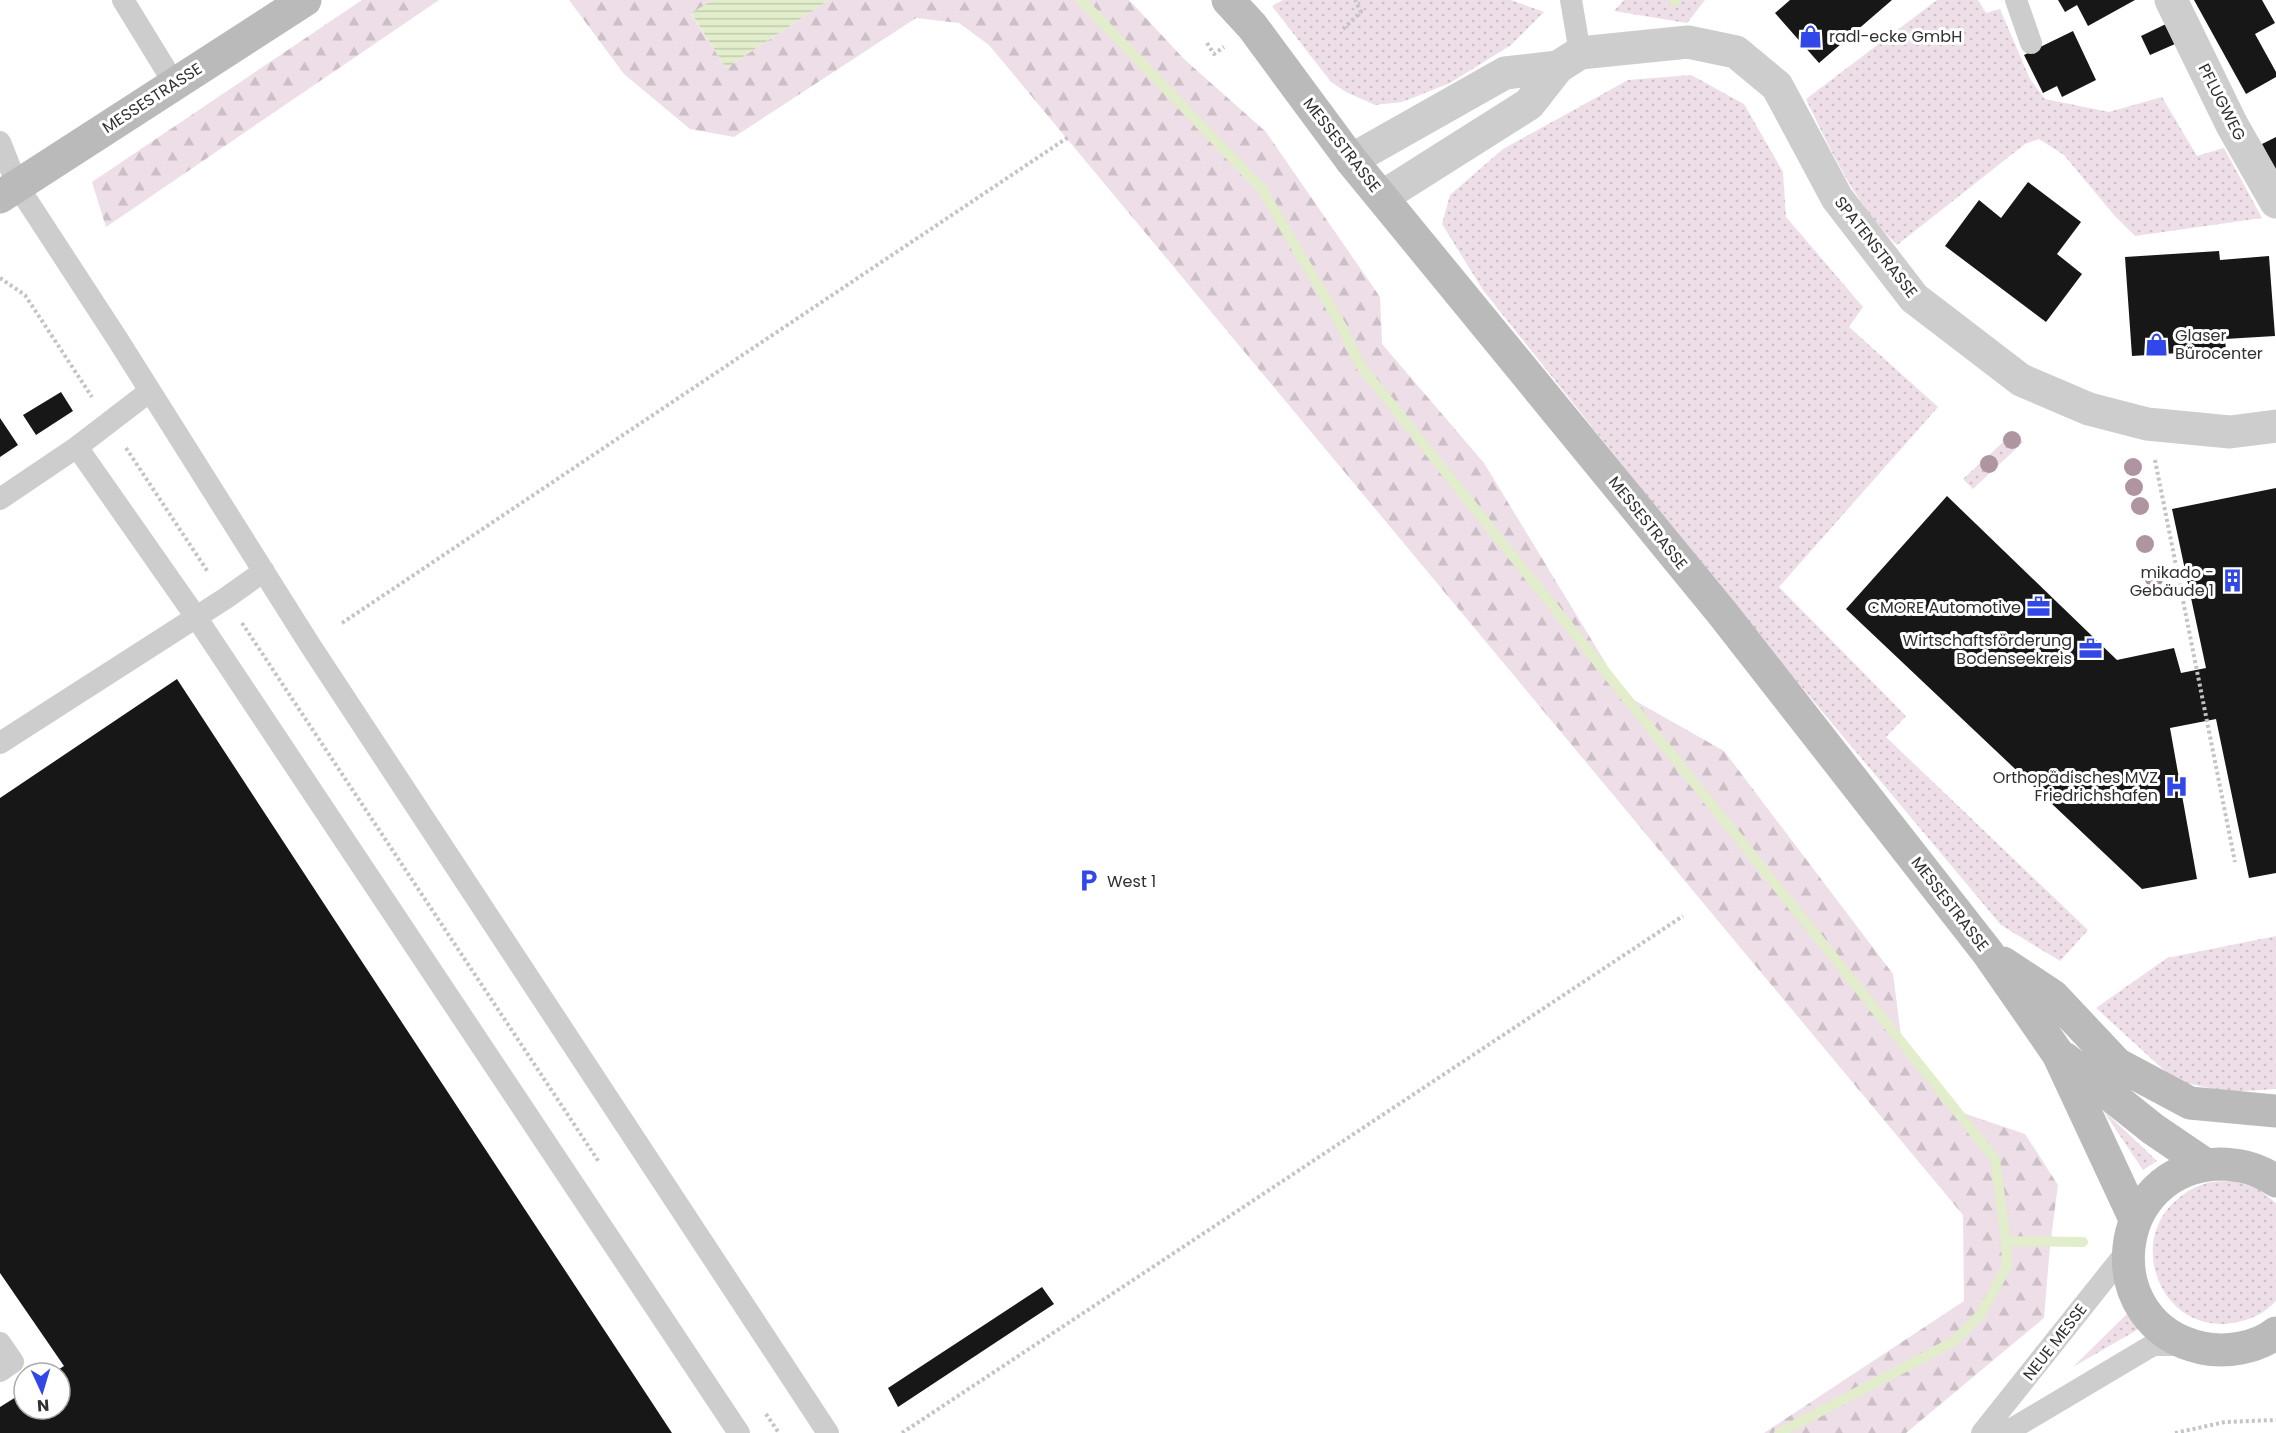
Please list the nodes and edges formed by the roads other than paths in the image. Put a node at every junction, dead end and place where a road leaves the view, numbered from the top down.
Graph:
1 (123, 0) edge
2 (305, 0) edge
3 (1228, 0) edge
4 (1571, 0) edge
5 (2016, 0) edge
6 (2171, 0) edge
7 (2031, 44) dead end
8 (1569, 60) junction
9 (174, 83) junction
10 (0, 142) edge
11 (1351, 160) junction
12 (9, 191) edge
13 (1382, 197) junction
14 (2276, 201) edge
15 (150, 391) junction
16 (2276, 426) edge
17 (77, 447) junction
18 (0, 499) edge
19 (264, 571) junction
20 (196, 617) junction
21 (0, 743) edge
22 (1988, 953) junction
23 (2058, 1054) junction
24 (2276, 1111) edge
25 (2206, 1165) junction
26 (2276, 1180) edge
27 (2135, 1219) junction
28 (2127, 1251) junction
29 (2276, 1333) edge
30 (0, 1343) edge
31 (2189, 1345) junction
32 (0, 1371) edge
33 (739, 1433) edge
34 (828, 1433) edge
35 (1982, 1433) edge
36 (2005, 1433) edge

1 - 9 lane
2 - 9 street, MESSESTRASSE
3 - 11 street, MESSESTRASSE
4 - 8 lane
5 - 7 lane
6 - 14 street, PFLUGWEG
8 - 11 street, SPATENSTRASSE
8 - 13 street
8 - 16 street, SPATENSTRASSE
9 - 12 street, MESSESTRASSE
10 - 12 lane
11 - 13 street, MESSESTRASSE
12 - 15 lane
13 - 22 street, MESSESTRASSE
15 - 17 lane
15 - 19 lane
17 - 18 lane
17 - 20 lane
19 - 20 lane
19 - 34 lane
20 - 21 lane
20 - 33 lane
22 - 23 street, MESSESTRASSE
22 - 24 street
23 - 25 street, MESSESTRASSE
23 - 27 street, MESSESTRASSE
25 - 26 street
25 - 27 street
27 - 28 street
28 - 31 street
28 - 35 lane, NEUE MESSE
29 - 31 street
30 - 32 lane
31 - 36 lane

